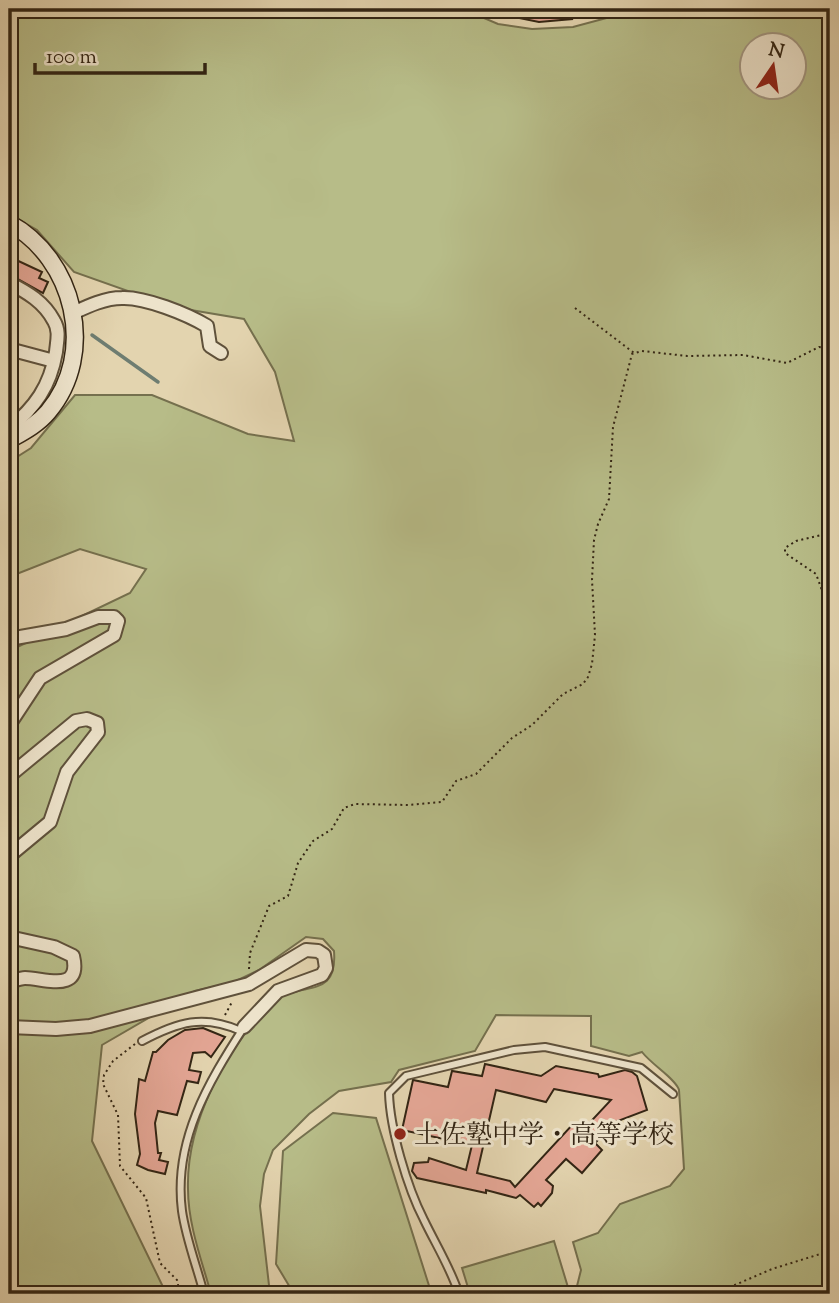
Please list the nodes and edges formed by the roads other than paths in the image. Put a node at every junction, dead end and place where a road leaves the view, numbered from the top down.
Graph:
1 (9, 223) edge
2 (9, 283) edge
3 (73, 313) junction
4 (9, 349) edge
5 (221, 353) dead end
6 (54, 360) junction
7 (9, 429) edge
8 (9, 440) edge
9 (9, 639) edge
10 (9, 725) edge
11 (9, 776) edge
12 (9, 856) edge
13 (9, 937) edge
14 (9, 982) edge
15 (9, 1027) edge
16 (243, 1029) junction
17 (142, 1041) road end
18 (673, 1094) dead end
19 (204, 1294) edge
20 (459, 1294) edge

1 - 3 street
2 - 6 street
3 - 5 street
3 - 8 street
4 - 6 street
6 - 7 street
9 - 10 street
11 - 12 street
13 - 14 street
15 - 16 street
16 - 17 lane
16 - 19 lane
18 - 20 lane

